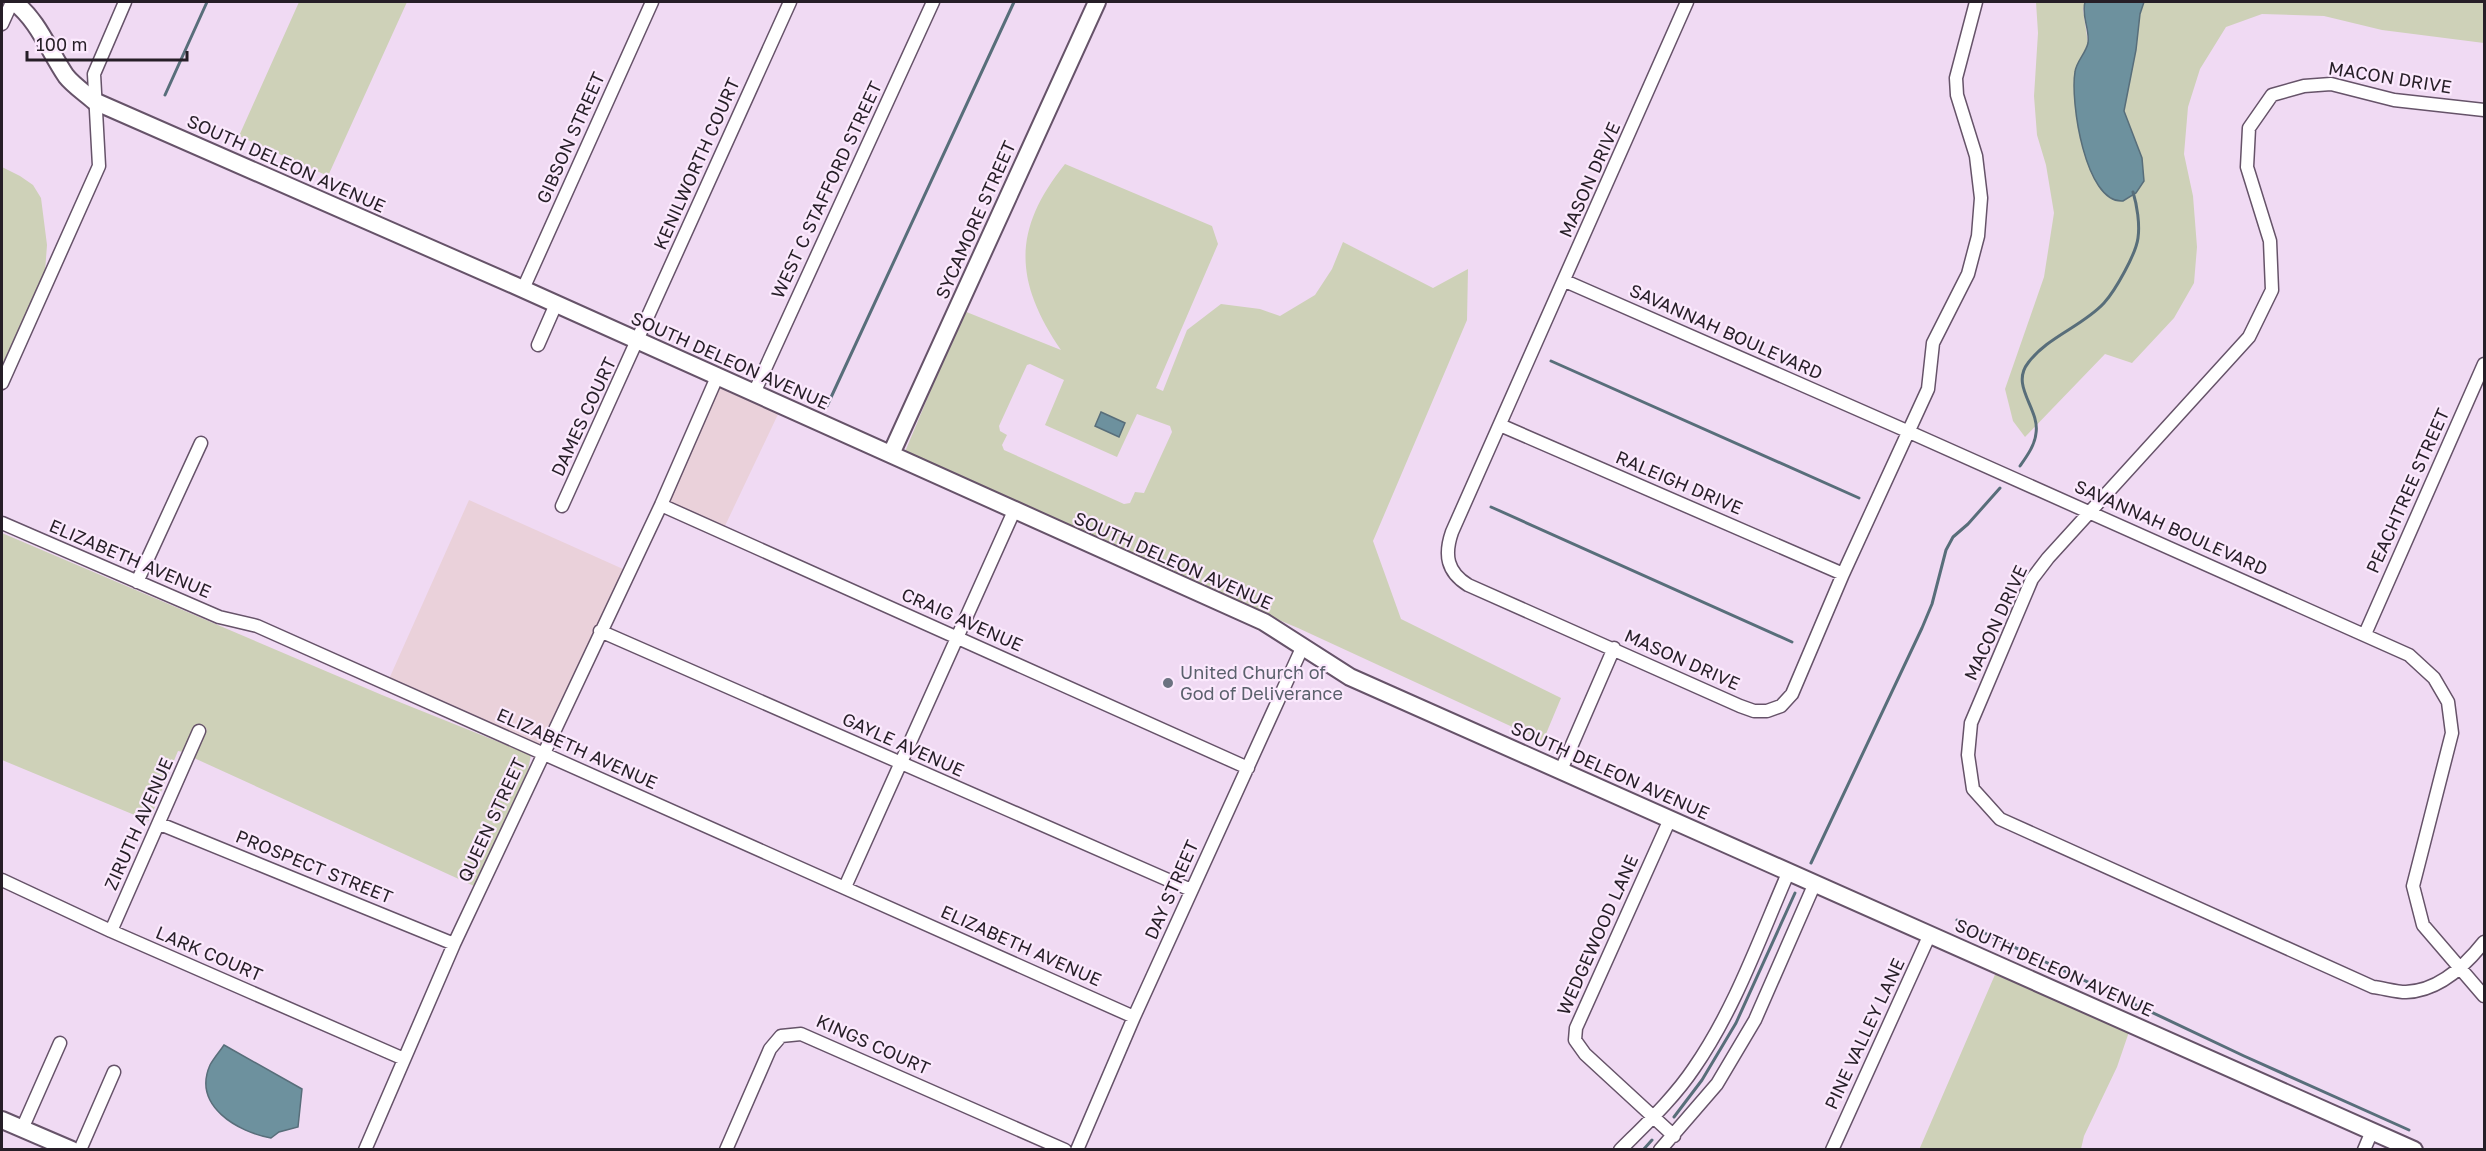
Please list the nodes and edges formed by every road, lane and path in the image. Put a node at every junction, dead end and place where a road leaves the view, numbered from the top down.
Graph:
1 (13, 2) edge
2 (125, 2) edge
3 (652, 2) edge
4 (790, 2) edge
5 (933, 2) edge
6 (1097, 2) edge
7 (1688, 2) edge
8 (1976, 2) edge
9 (2, 24) edge
10 (94, 101) junction
11 (2484, 110) edge
12 (1565, 281) junction
13 (523, 289) junction
14 (556, 304) junction
15 (638, 342) junction
16 (538, 345) dead end
17 (2484, 364) edge
18 (717, 377) junction
19 (2, 383) edge
20 (754, 393) junction
21 (1500, 425) junction
22 (1907, 431) junction
23 (201, 442) dead end
24 (891, 454) junction
25 (661, 505) junction
26 (562, 506) dead end
27 (1014, 511) junction
28 (2090, 513) junction
29 (2, 523) edge
30 (1843, 574) junction
31 (137, 582) junction
32 (600, 631) junction
33 (2365, 634) junction
34 (957, 637) junction
35 (1302, 648) junction
36 (1614, 648) junction
37 (199, 731) dead end
38 (544, 754) junction
39 (900, 764) junction
40 (1248, 768) junction
41 (1561, 770) junction
42 (1670, 819) junction
43 (159, 824) junction
44 (1789, 871) junction
45 (2, 880) edge
46 (1815, 883) junction
47 (845, 887) junction
48 (1191, 891) junction
49 (111, 931) junction
50 (1930, 934) junction
51 (2484, 942) edge
52 (454, 944) junction
53 (2460, 969) junction
54 (2484, 996) edge
55 (1134, 1017) junction
56 (60, 1043) dead end
57 (404, 1059) junction
58 (114, 1072) dead end
59 (1653, 1117) junction
60 (2, 1120) edge
61 (22, 1129) junction
62 (2372, 1131) junction
63 (1674, 1136) junction
64 (72, 1149) edge
65 (80, 1149) edge
66 (365, 1149) edge
67 (726, 1149) edge
68 (1065, 1149) edge
69 (1077, 1149) edge
70 (1620, 1149) edge
71 (1660, 1149) edge
72 (1832, 1149) edge
73 (2364, 1149) edge
74 (2414, 1149) edge

1 - 9 street
1 - 10 street, SOUTH DELEON AVENUE
2 - 10 street
3 - 13 street, GIBSON STREET
4 - 15 street, KENILWORTH COURT
5 - 20 street, WEST C STAFFORD STREET
6 - 24 street, SYCAMORE STREET
7 - 12 street, MASON DRIVE
8 - 22 street, MASON DRIVE
10 - 13 street, SOUTH DELEON AVENUE
10 - 19 street
11 - 28 street, MACON DRIVE
12 - 21 street, MASON DRIVE
12 - 22 street, SAVANNAH BOULEVARD
13 - 14 street, SOUTH DELEON AVENUE
14 - 15 street, SOUTH DELEON AVENUE
14 - 16 street
15 - 18 street, SOUTH DELEON AVENUE
15 - 26 street, DAMES COURT
17 - 33 street, PEACHTREE STREET
18 - 20 street, SOUTH DELEON AVENUE
18 - 25 street, QUEEN STREET
20 - 24 street, SOUTH DELEON AVENUE
21 - 30 street, RALEIGH DRIVE
21 - 36 street, MASON DRIVE
22 - 28 street, SAVANNAH BOULEVARD
22 - 30 street, MASON DRIVE
23 - 31 street
24 - 27 street, SOUTH DELEON AVENUE
25 - 32 street, QUEEN STREET
25 - 34 street, CRAIG AVENUE
27 - 34 street
27 - 35 street, SOUTH DELEON AVENUE
28 - 33 street, SAVANNAH BOULEVARD
28 - 53 street, MACON DRIVE
29 - 31 street, ELIZABETH AVENUE
30 - 36 street, MASON DRIVE
31 - 38 street, ELIZABETH AVENUE
32 - 38 street, QUEEN STREET
32 - 39 street, GAYLE AVENUE
33 - 53 street, SAVANNAH BOULEVARD
34 - 39 street
34 - 40 street, CRAIG AVENUE
35 - 40 street, DAY STREET
35 - 41 street, SOUTH DELEON AVENUE
36 - 41 street
37 - 43 street, ZIRUTH AVENUE
38 - 47 street, ELIZABETH AVENUE
38 - 52 street, QUEEN STREET
39 - 47 street
39 - 48 street, GAYLE AVENUE
40 - 48 street, DAY STREET
41 - 42 street, SOUTH DELEON AVENUE
42 - 44 street, SOUTH DELEON AVENUE
42 - 59 street, WEDGEWOOD LANE
43 - 49 street, ZIRUTH AVENUE
43 - 52 street, PROSPECT STREET
44 - 46 street, SOUTH DELEON AVENUE
44 - 59 street
45 - 49 street, LARK COURT
46 - 50 street, SOUTH DELEON AVENUE
46 - 63 street
47 - 55 street, ELIZABETH AVENUE
48 - 55 street, DAY STREET
49 - 57 street, LARK COURT
50 - 62 street, SOUTH DELEON AVENUE
50 - 72 street, PINE VALLEY LANE
51 - 53 street, MACON DRIVE
52 - 57 street, QUEEN STREET
53 - 54 street, SAVANNAH BOULEVARD
55 - 69 street, DAY STREET
56 - 61 street
57 - 66 street, QUEEN STREET
58 - 65 street
59 - 63 street, WEDGEWOOD LANE
59 - 70 street
60 - 61 street
61 - 64 street
62 - 73 street
62 - 74 street, SOUTH DELEON AVENUE
63 - 71 street
67 - 68 street, KINGS COURT

